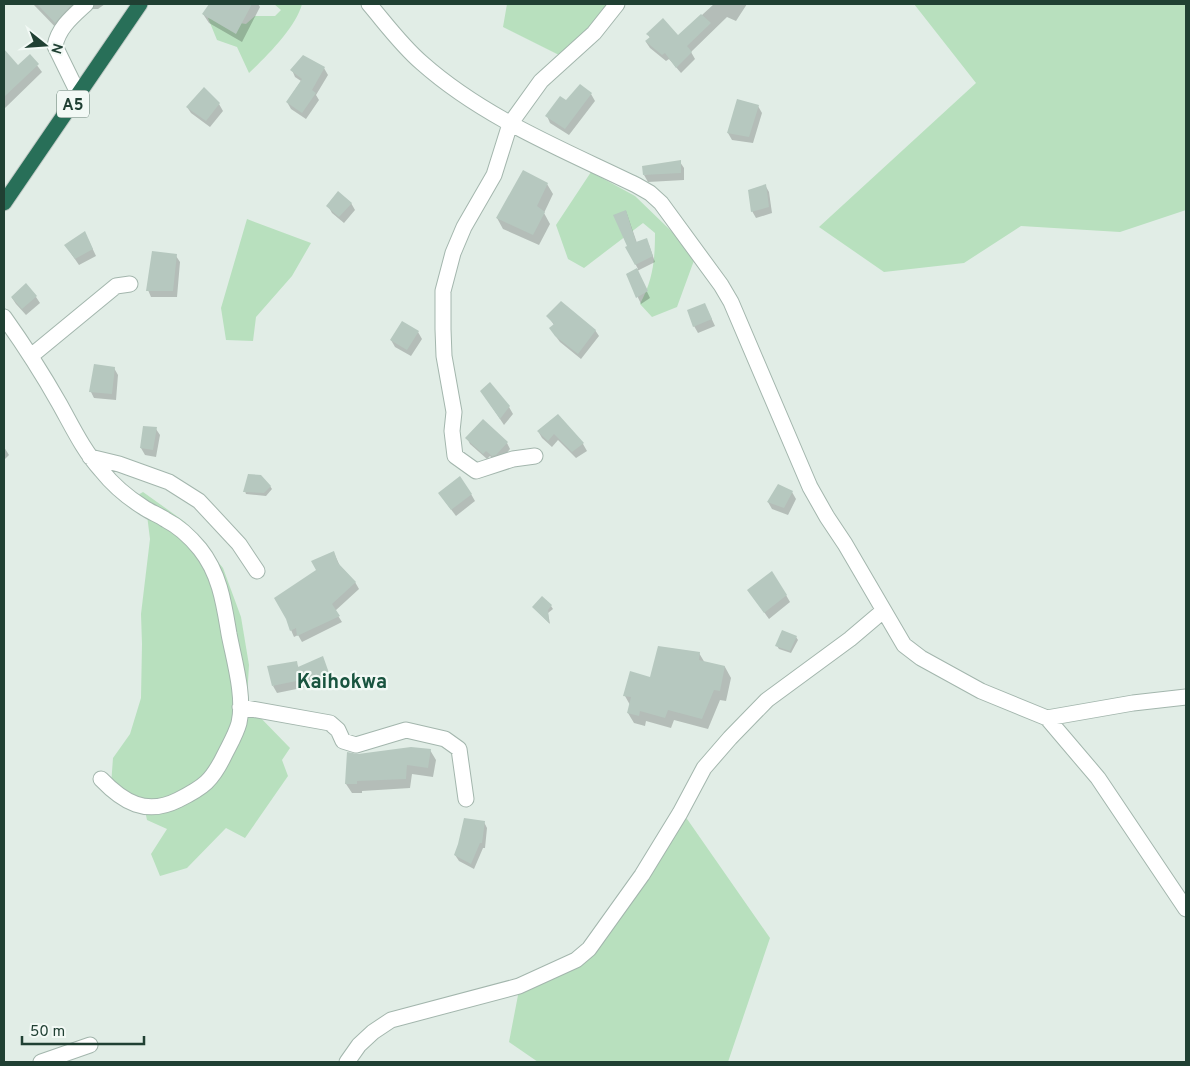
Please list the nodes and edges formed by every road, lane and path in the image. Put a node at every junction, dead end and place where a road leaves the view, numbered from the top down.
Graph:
1 (86, 4) edge
2 (140, 4) edge
3 (368, 4) edge
4 (617, 4) edge
5 (79, 95) junction
6 (510, 124) junction
7 (4, 203) edge
8 (130, 284) dead end
9 (4, 317) edge
10 (31, 356) junction
11 (534, 456) dead end
12 (90, 457) junction
13 (257, 571) dead end
14 (882, 611) junction
15 (1186, 697) edge
16 (240, 707) junction
17 (1047, 718) junction
18 (101, 779) dead end
19 (466, 799) dead end
20 (1186, 909) edge
21 (90, 1045) dead end
22 (41, 1062) edge
23 (347, 1062) edge

1 - 5 street
2 - 5 highway, A5
3 - 6 street
4 - 6 street
5 - 7 highway, A5
6 - 11 street
6 - 14 street
8 - 10 street
9 - 10 street
10 - 12 street
12 - 13 street
12 - 16 street
14 - 17 street
14 - 23 street
15 - 17 street
16 - 18 street
16 - 19 street
17 - 20 street
21 - 22 street

